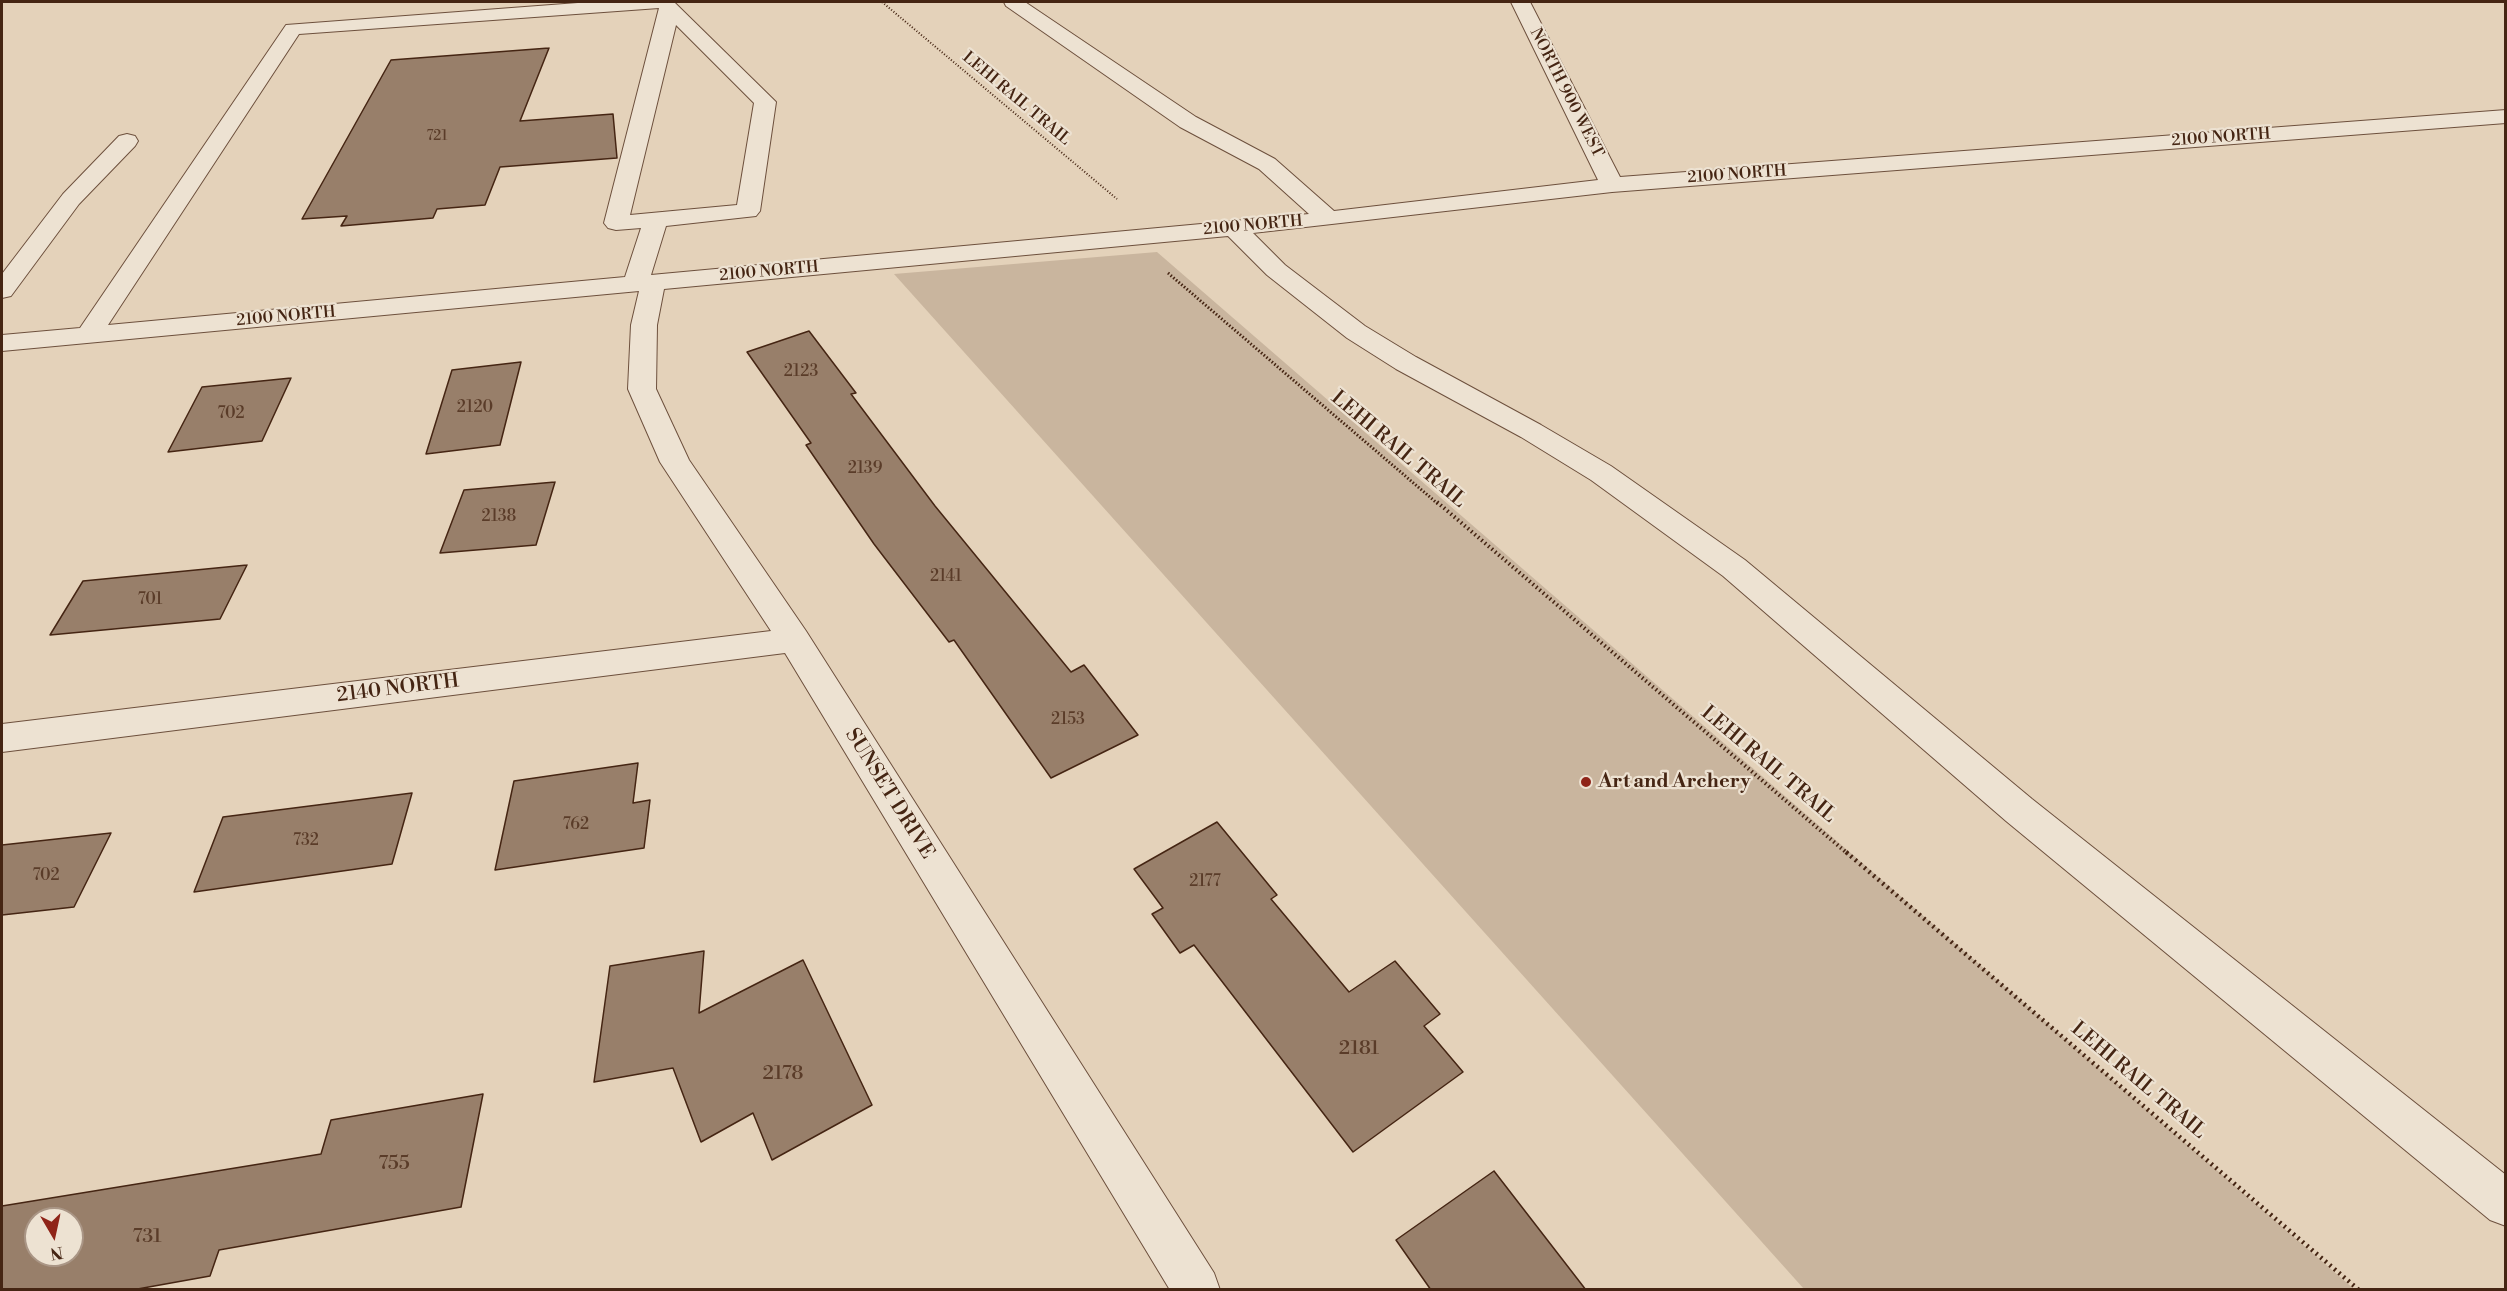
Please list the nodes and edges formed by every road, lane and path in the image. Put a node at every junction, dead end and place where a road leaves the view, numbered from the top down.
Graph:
1 (882, 2) edge
2 (1013, 2) edge
3 (1520, 2) edge
4 (670, 8) junction
5 (2505, 116) edge
6 (127, 141) dead end
7 (1612, 185) junction
8 (1119, 201) dead end
9 (1329, 219) junction
10 (656, 220) junction
11 (1234, 228) junction
12 (1166, 272) dead end
13 (644, 283) junction
14 (2, 291) edge
15 (88, 335) junction
16 (2, 343) edge
17 (794, 640) junction
18 (2, 738) edge
19 (2505, 1204) edge
20 (1197, 1290) edge
21 (2359, 1290) edge

1 - 8 path, LEHI RAIL TRAIL
2 - 9 street
3 - 7 street, NORTH 900 WEST
4 - 10 street
4 - 10 street
4 - 15 street
5 - 7 street, 2100 NORTH
6 - 14 street
7 - 9 street, 2100 NORTH
9 - 11 street, 2100 NORTH
10 - 13 street, SUNSET DRIVE
11 - 13 street, 2100 NORTH
11 - 19 street
12 - 21 path, LEHI RAIL TRAIL
13 - 15 street, 2100 NORTH
13 - 17 street, SUNSET DRIVE
15 - 16 street, 2100 NORTH
17 - 18 street, 2140 NORTH
17 - 20 street, SUNSET DRIVE

